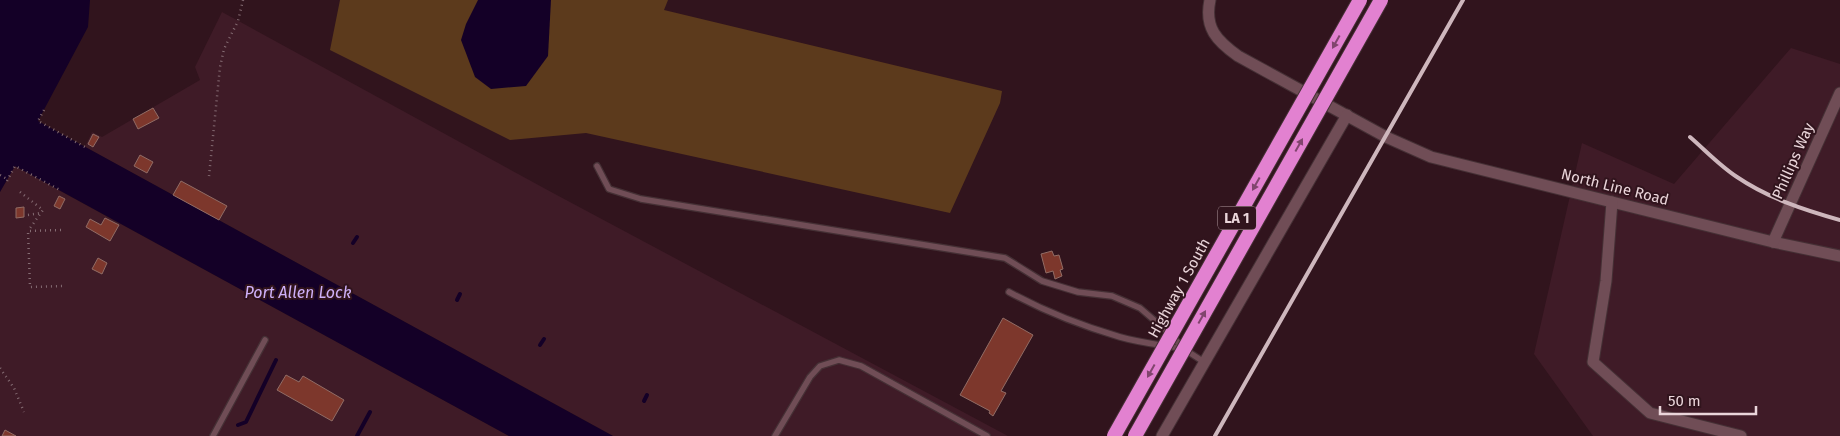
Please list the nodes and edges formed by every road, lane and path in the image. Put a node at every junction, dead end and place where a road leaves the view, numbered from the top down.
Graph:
1 (243, 0) edge
2 (1210, 0) edge
3 (1360, 0) edge
4 (1381, 0) edge
5 (1839, 99) edge
6 (44, 110) dead end
7 (1347, 115) junction
8 (86, 147) dead end
9 (597, 166) dead end
10 (0, 175) edge
11 (209, 176) dead end
12 (60, 190) dead end
13 (20, 192) dead end
14 (1612, 202) junction
15 (40, 214) junction
16 (28, 215) dead end
17 (61, 230) dead end
18 (28, 231) junction
19 (1773, 242) junction
20 (1840, 256) edge
21 (64, 286) dead end
22 (1009, 292) dead end
23 (265, 340) dead end
24 (1184, 349) junction
25 (1204, 362) junction
26 (0, 368) edge
27 (24, 412) dead end
28 (212, 436) edge
29 (775, 436) edge
30 (987, 436) edge
31 (1114, 436) edge
32 (1135, 436) edge
33 (1162, 436) edge
34 (1741, 436) edge

1 - 11 path
2 - 7 street, North Line Road
3 -> 31 highway, Highway 1 South / LA 1, bridge
32 -> 4 highway, bridge
5 - 19 street, Phillips Way
6 - 8 path
7 - 14 street, North Line Road
7 - 25 street
9 - 24 lane
10 - 12 path
13 - 15 path
14 - 19 street, North Line Road
14 - 34 street
15 - 16 path
15 - 18 path
17 - 18 path
18 - 21 path
19 - 20 street, North Line Road
22 - 24 lane
23 - 28 lane
24 - 25 lane
25 - 33 street
26 - 27 path
29 - 30 lane

